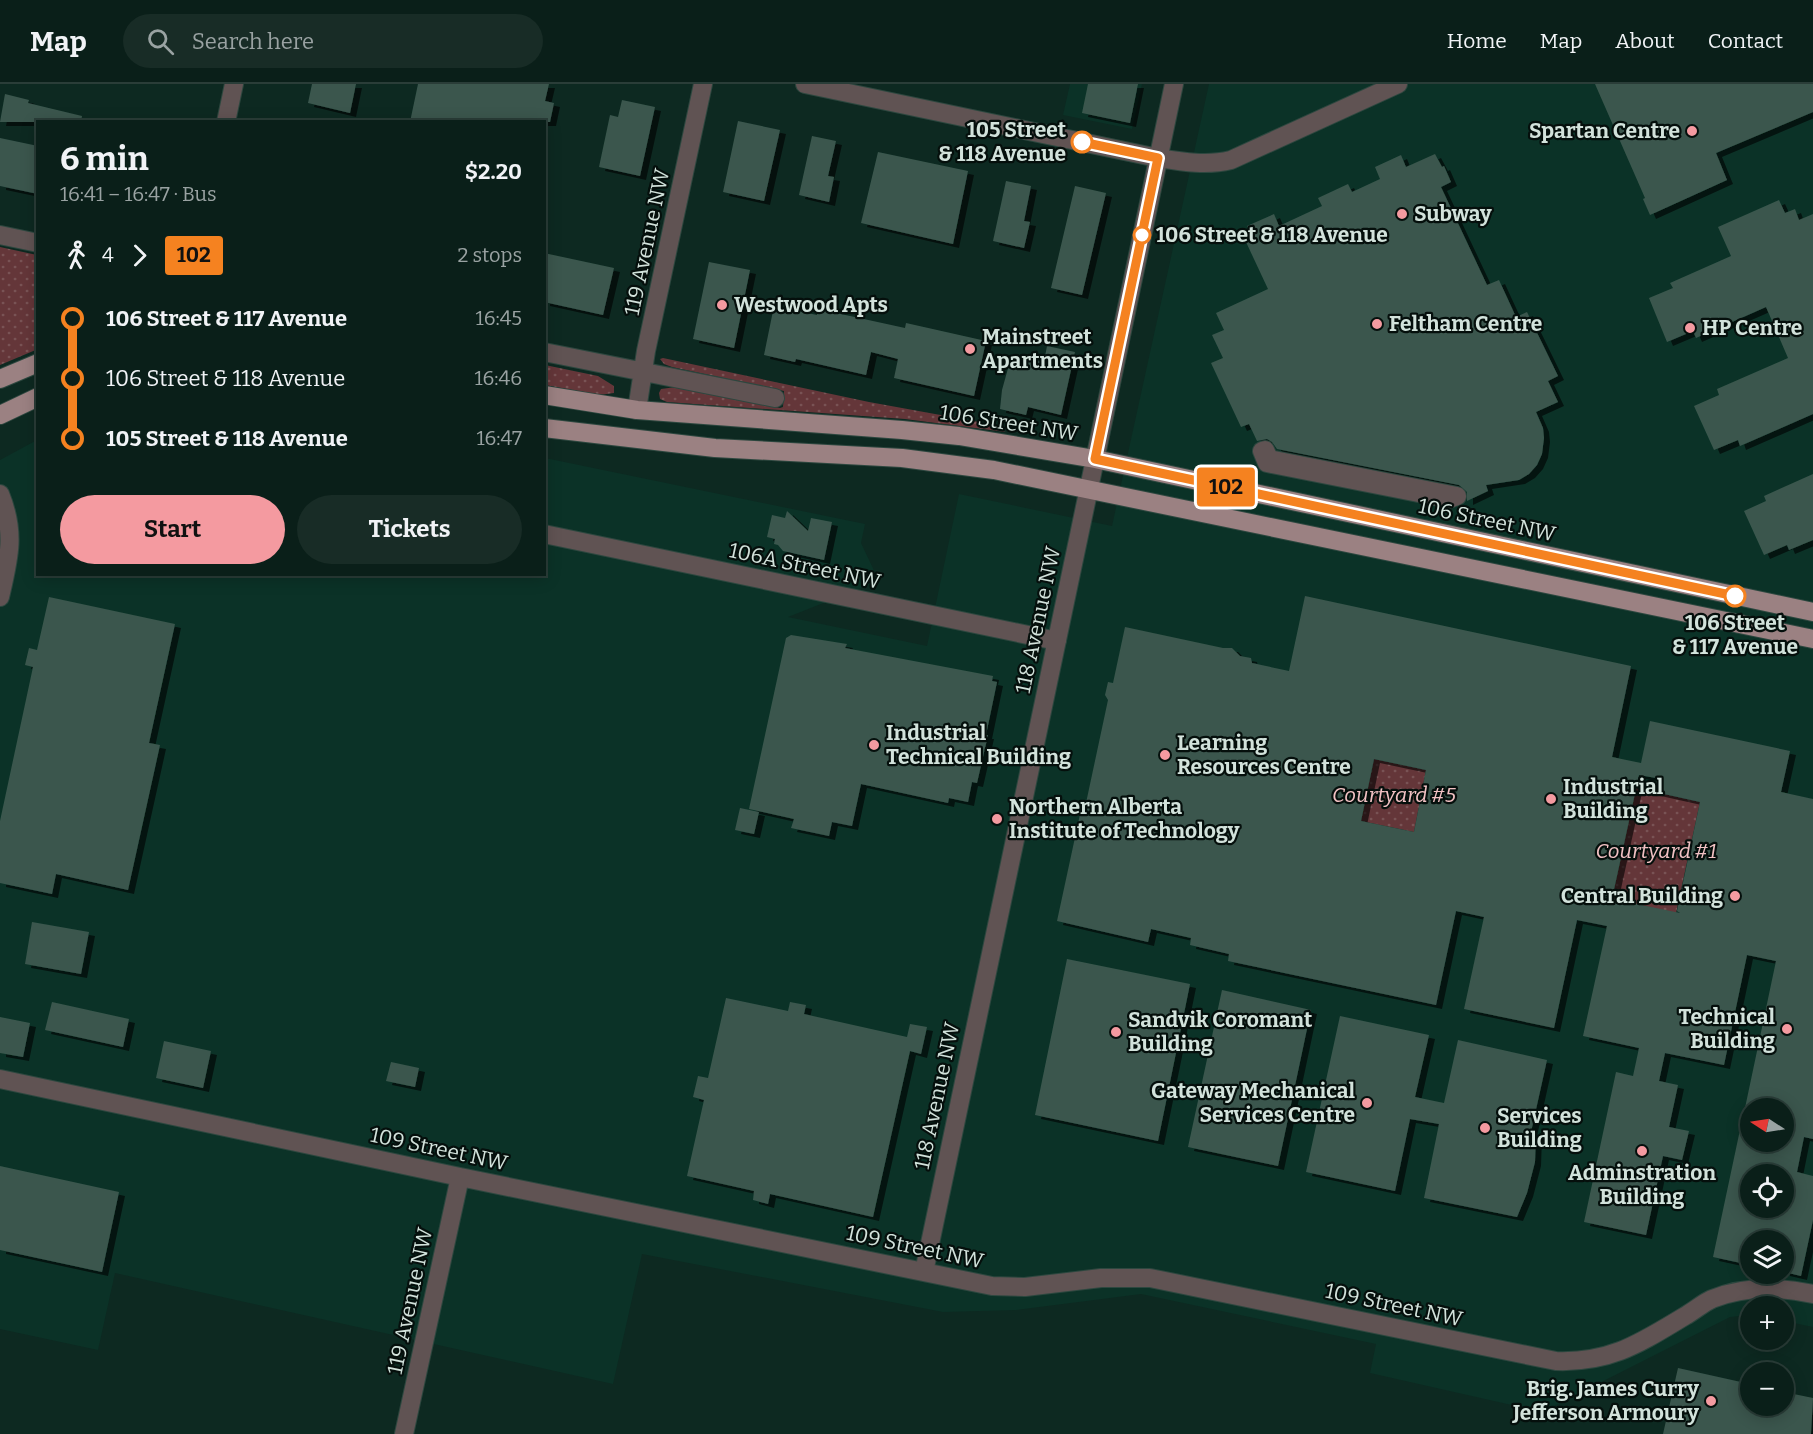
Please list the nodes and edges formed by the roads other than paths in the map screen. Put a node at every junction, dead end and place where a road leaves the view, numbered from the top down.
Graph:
1 (234, 84) edge
2 (703, 84) edge
3 (805, 84) edge
4 (1174, 84) edge
5 (1398, 84) edge
6 (226, 120) edge
7 (1158, 158) junction
8 (0, 235) edge
9 (36, 243) edge
10 (546, 352) edge
11 (36, 364) edge
12 (642, 373) junction
13 (0, 380) edge
14 (546, 395) edge
15 (36, 398) edge
16 (775, 398) dead end
17 (637, 410) junction
18 (0, 415) edge
19 (546, 428) edge
20 (1095, 459) junction
21 (1089, 489) junction
22 (0, 494) edge
23 (1449, 499) joint
24 (4, 518) edge
25 (546, 534) edge
26 (0, 597) edge
27 (1813, 612) edge
28 (1813, 639) edge
29 (1057, 641) junction
30 (0, 1079) edge
31 (460, 1177) junction
32 (924, 1272) junction
33 (1813, 1294) edge
34 (404, 1434) edge

1 - 6 street
2 - 12 street, 119 Avenue NW
3 - 7 street
4 - 7 street, 118 Avenue NW
5 - 7 street
7 - 20 street, 118 Avenue NW
8 - 9 street
10 - 12 street
11 - 13 main road
12 - 16 street
12 - 17 street, 119 Avenue NW
14 - 17 main road, 106 Street NW
15 - 18 main road
17 - 20 main road, 106 Street NW
19 - 21 main road
20 - 21 street, 118 Avenue NW
20 - 27 main road, 106 Street NW
21 - 28 main road
21 - 29 street, 118 Avenue NW
22 - 24 street
23 - 23 street
24 - 26 street
25 - 29 street, 106A Street NW
29 - 32 street, 118 Avenue NW
30 - 31 street, 109 Street NW
31 - 32 street, 109 Street NW
31 - 34 street, 119 Avenue NW
32 - 33 street, 109 Street NW

